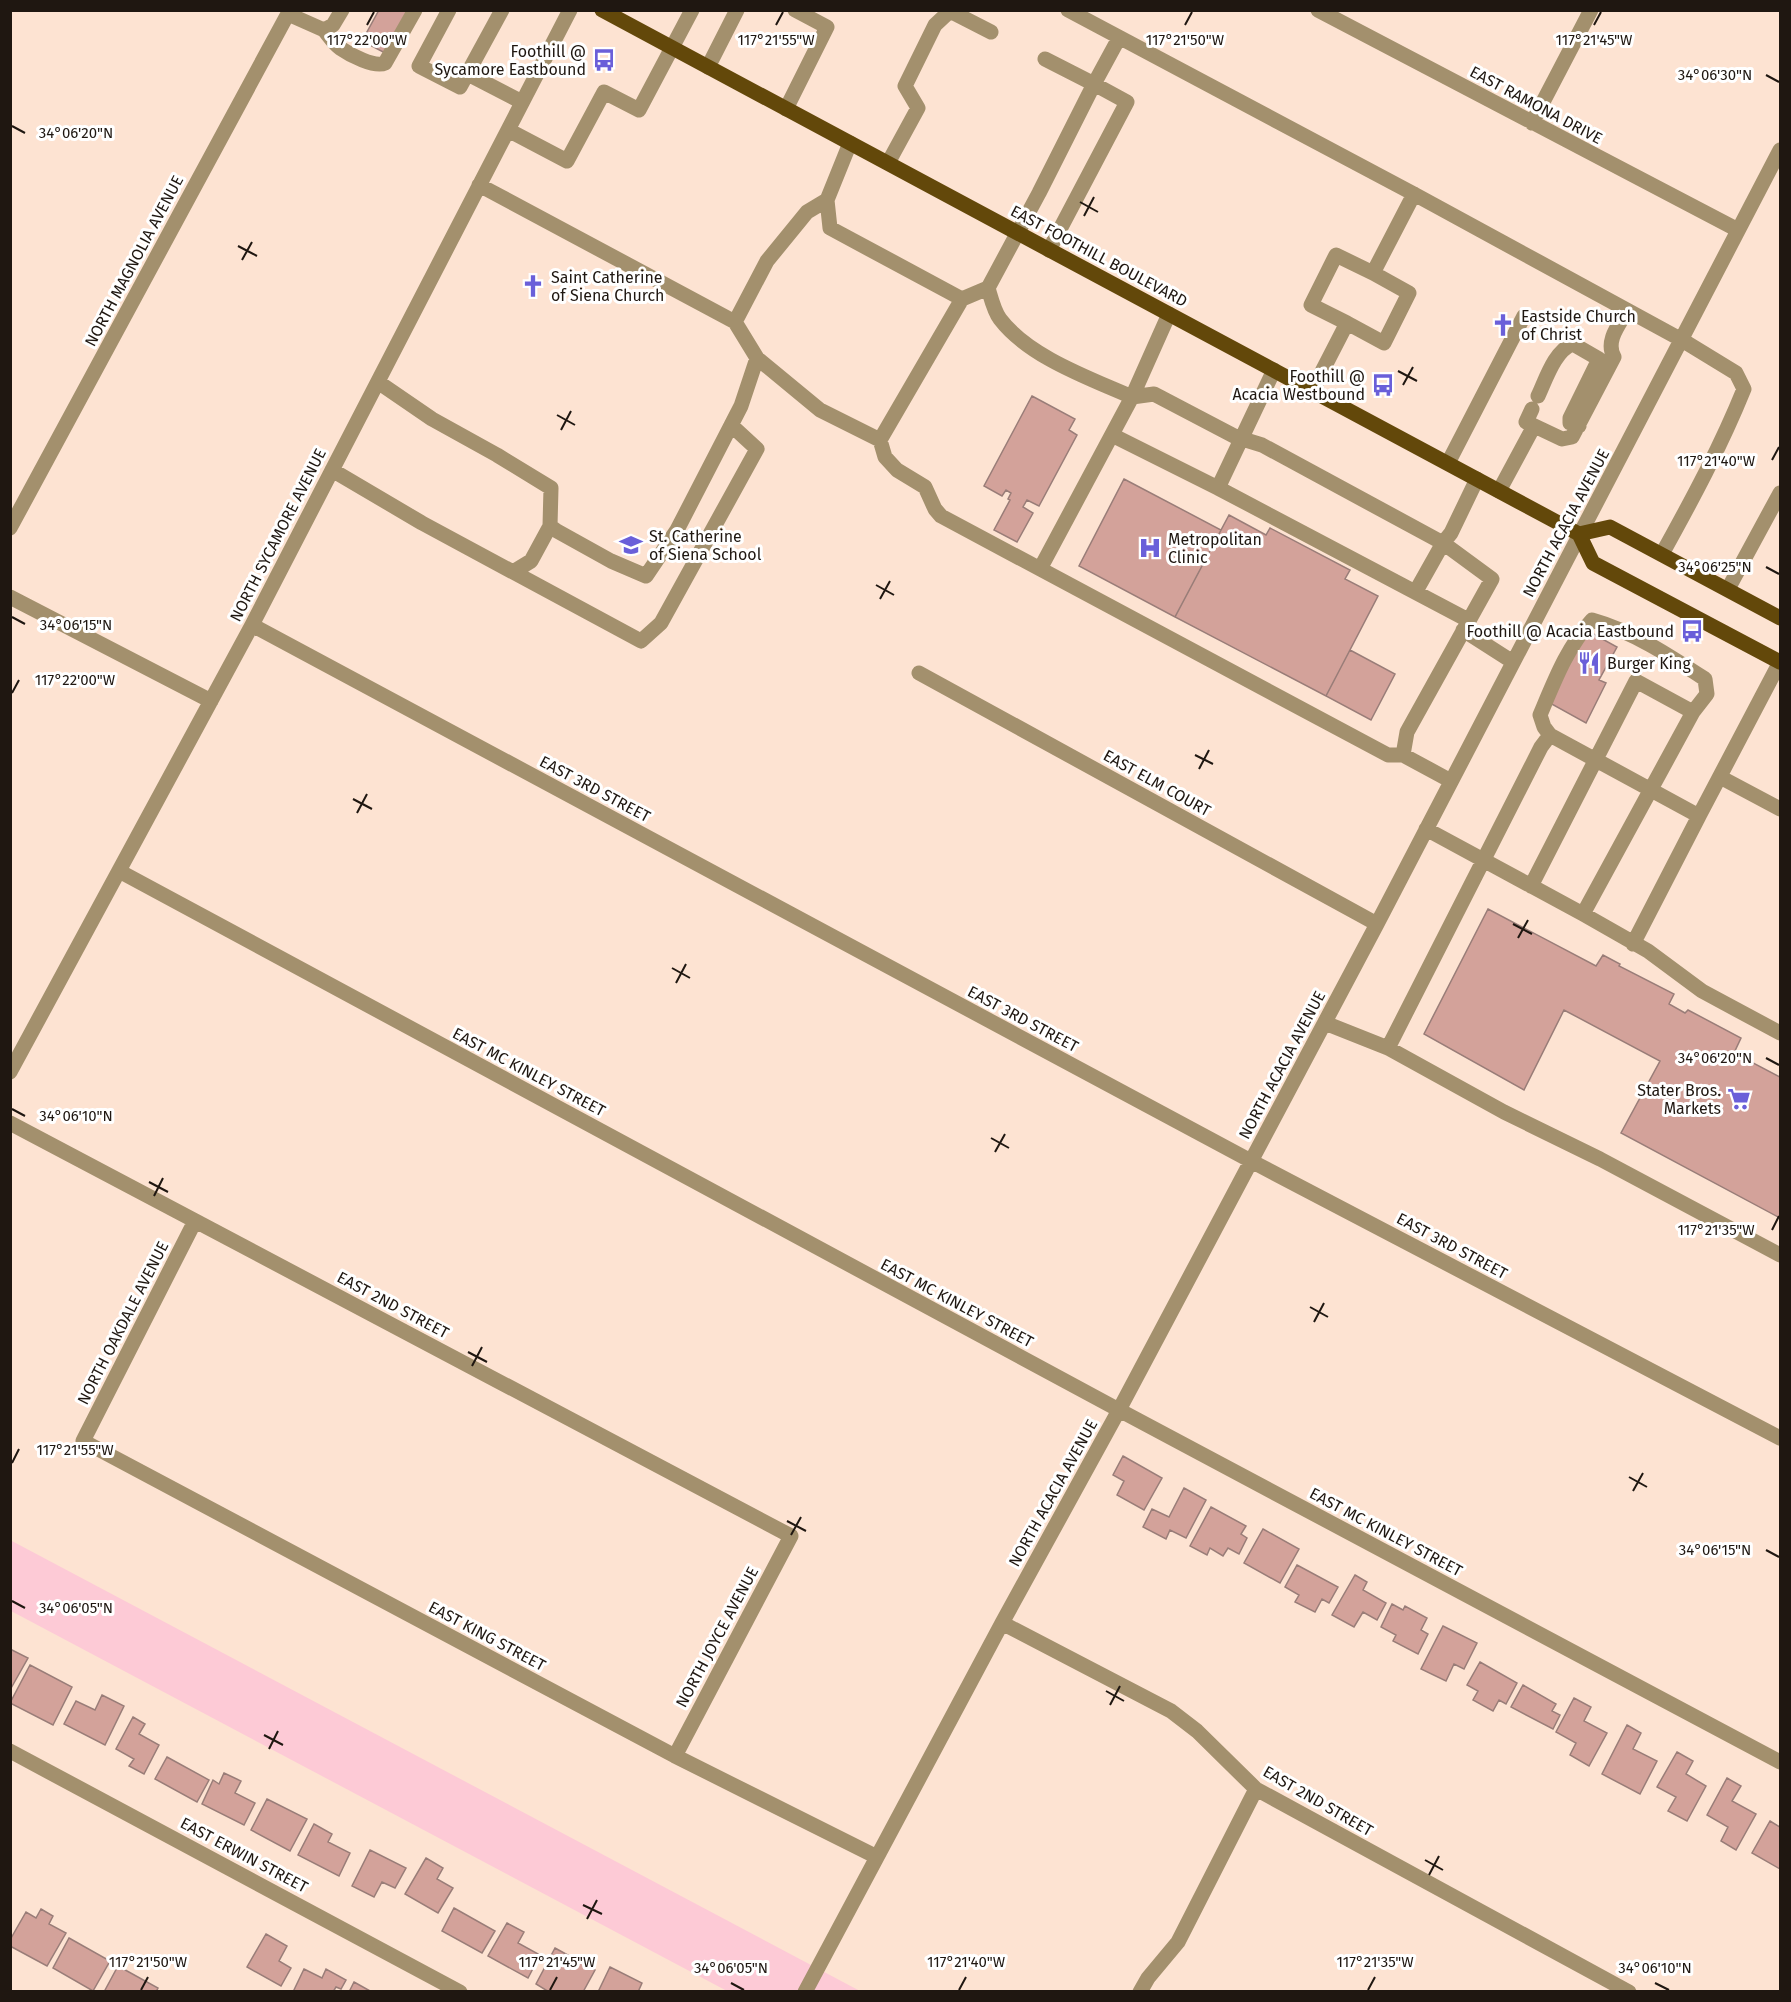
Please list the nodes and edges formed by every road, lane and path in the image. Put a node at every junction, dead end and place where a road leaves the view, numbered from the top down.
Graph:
1 (342, 10) edge
2 (415, 10) edge
3 (449, 10) edge
4 (502, 10) edge
5 (570, 10) edge
6 (602, 10) edge
7 (692, 10) edge
8 (737, 10) edge
9 (795, 10) edge
10 (1068, 10) edge
11 (1591, 10) edge
12 (289, 12) edge
13 (1328, 13) edge
14 (324, 30) junction
15 (991, 32) dead end
16 (1119, 38) junction
17 (671, 47) junction
18 (1045, 59) dead end
19 (708, 67) junction
20 (464, 81) junction
21 (1094, 84) junction
22 (522, 102) junction
23 (786, 109) junction
24 (1532, 123) junction
25 (508, 130) junction
26 (850, 143) junction
27 (1780, 150) edge
28 (888, 164) junction
29 (479, 186) junction
30 (1414, 194) junction
31 (827, 200) junction
32 (1738, 230) junction
33 (1018, 233) junction
34 (1049, 250) junction
35 (1372, 273) junction
36 (988, 288) junction
37 (962, 299) junction
38 (1627, 311) junction
39 (1169, 314) junction
40 (1524, 316) dead end
41 (735, 322) junction
42 (1347, 324) junction
43 (1682, 340) junction
44 (757, 358) junction
45 (1274, 370) junction
46 (378, 382) junction
47 (1312, 391) junction
48 (1132, 398) junction
49 (731, 425) junction
50 (1534, 426) junction
51 (1579, 426) junction
52 (1112, 435) junction
53 (880, 440) junction
54 (1243, 440) junction
55 (1448, 464) junction
56 (332, 470) junction
57 (1477, 479) junction
58 (1218, 488) junction
59 (1499, 491) junction
60 (1780, 493) edge
61 (550, 526) junction
62 (10, 528) edge
63 (1580, 534) junction
64 (1443, 543) junction
65 (1662, 554) junction
66 (1040, 569) junction
67 (513, 572) junction
68 (1728, 589) junction
69 (1416, 591) junction
70 (10, 597) edge
71 (1780, 618) edge
72 (252, 625) junction
73 (1466, 625) junction
74 (1513, 662) junction
75 (1780, 662) edge
76 (919, 673) dead end
77 (211, 701) junction
78 (1693, 712) junction
79 (1550, 735) junction
80 (1403, 755) junction
81 (1596, 759) junction
82 (1720, 777) junction
83 (1452, 781) junction
84 (1650, 789) junction
85 (1780, 809) edge
86 (1699, 816) junction
87 (1426, 830) junction
88 (1482, 860) junction
89 (119, 871) junction
90 (1531, 886) junction
91 (1583, 914) junction
92 (1377, 924) junction
93 (1633, 944) junction
94 (1325, 1023) junction
95 (1780, 1033) edge
96 (1388, 1048) junction
97 (10, 1071) edge
98 (10, 1123) edge
99 (1251, 1161) junction
100 (195, 1221) junction
101 (1780, 1255) edge
102 (1119, 1410) junction
103 (1780, 1438) edge
104 (83, 1441) joint
105 (791, 1536) joint
106 (1002, 1623) junction
107 (10, 1751) edge
108 (675, 1756) junction
109 (1780, 1762) edge
110 (1256, 1789) junction
111 (877, 1857) junction
112 (460, 1992) edge
113 (805, 1992) edge
114 (1140, 1992) edge
115 (1629, 1992) edge

1 - 14 street
2 - 14 street
3 - 20 street
4 - 20 street
5 - 22 street, NORTH SYCAMORE AVENUE
6 - 17 main road, EAST FOOTHILL BOULEVARD
7 - 17 street
8 - 19 street
9 - 23 street
10 - 16 street
11 - 24 street
12 - 14 street
12 - 62 street, NORTH MAGNOLIA AVENUE
13 - 24 street, EAST RAMONA DRIVE
15 - 28 street
16 - 21 street
16 - 30 street
17 - 19 main road, EAST FOOTHILL BOULEVARD
17 - 25 street
18 - 21 street
19 - 23 main road, EAST FOOTHILL BOULEVARD
20 - 22 street
21 - 33 street
21 - 34 street
22 - 25 street, NORTH SYCAMORE AVENUE
23 - 26 main road, EAST FOOTHILL BOULEVARD
24 - 32 street, EAST RAMONA DRIVE
25 - 29 street, NORTH SYCAMORE AVENUE
26 - 28 main road, EAST FOOTHILL BOULEVARD
26 - 31 street
27 - 32 street, NORTH ACACIA AVENUE
28 - 33 main road, EAST FOOTHILL BOULEVARD
29 - 41 street
29 - 46 street, NORTH SYCAMORE AVENUE
30 - 35 street
30 - 38 street
31 - 37 street
31 - 41 street
32 - 43 street, NORTH ACACIA AVENUE
33 - 34 main road, EAST FOOTHILL BOULEVARD
33 - 36 street
34 - 39 main road, EAST FOOTHILL BOULEVARD
35 - 42 street
35 - 42 street
36 - 37 street
36 - 48 street
37 - 53 street
38 - 43 street
38 - 51 street
39 - 45 main road, EAST FOOTHILL BOULEVARD
39 - 48 street
40 - 55 street
41 - 44 street
42 - 47 street
43 - 63 street, NORTH ACACIA AVENUE
43 - 65 street
44 - 49 street
44 - 53 street
45 - 47 main road, EAST FOOTHILL BOULEVARD
45 - 54 street
46 - 56 street, NORTH SYCAMORE AVENUE
46 - 61 street
47 - 55 main road, EAST FOOTHILL BOULEVARD
48 - 52 street
48 - 54 street
49 - 61 street
49 - 67 street
50 - 51 street
50 - 51 street
50 - 59 street
52 - 58 street
52 - 66 street
53 - 66 street
54 - 58 street
54 - 64 street
55 - 57 main road, EAST FOOTHILL BOULEVARD
56 - 67 street
56 - 72 street, NORTH SYCAMORE AVENUE
57 - 59 main road, EAST FOOTHILL BOULEVARD
57 - 64 street
58 - 69 street
59 - 63 main road, EAST FOOTHILL BOULEVARD
60 - 68 street
61 - 67 street
63 - 65 main road
63 - 74 street, NORTH ACACIA AVENUE
63 - 75 main road
64 - 69 street
64 - 73 street
65 - 68 main road
66 - 80 street
68 - 71 main road
69 - 73 street
70 - 77 street
72 - 77 street, NORTH SYCAMORE AVENUE
72 - 99 street, EAST 3RD STREET
73 - 74 street
73 - 80 street
74 - 83 street, NORTH ACACIA AVENUE
75 - 82 street
76 - 92 street, EAST ELM COURT
77 - 89 street, NORTH SYCAMORE AVENUE
78 - 79 street
78 - 81 street
78 - 84 street
79 - 81 street
79 - 88 street
80 - 83 street
81 - 84 street
81 - 90 street
82 - 85 street
82 - 86 street
83 - 87 street, NORTH ACACIA AVENUE
84 - 86 street
84 - 91 street
86 - 93 street
87 - 88 street
87 - 92 street, NORTH ACACIA AVENUE
88 - 90 street
88 - 96 street
89 - 97 street, NORTH SYCAMORE AVENUE
89 - 102 street, EAST MC KINLEY STREET
90 - 91 street
91 - 93 street
92 - 94 street, NORTH ACACIA AVENUE
93 - 95 street
94 - 96 street
94 - 99 street, NORTH ACACIA AVENUE
96 - 101 street
98 - 100 street, EAST 2ND STREET
99 - 102 street, NORTH ACACIA AVENUE
99 - 103 street, EAST 3RD STREET
100 - 104 street, NORTH OAKDALE AVENUE
100 - 105 street, EAST 2ND STREET
102 - 106 street, NORTH ACACIA AVENUE
102 - 109 street, EAST MC KINLEY STREET
104 - 108 street, EAST KING STREET
105 - 108 street, NORTH JOYCE AVENUE
106 - 110 street, EAST 2ND STREET
106 - 111 street, NORTH ACACIA AVENUE
107 - 112 street, EAST ERWIN STREET
108 - 111 street, EAST KING STREET
110 - 114 street
110 - 115 street, EAST 2ND STREET
111 - 113 street, NORTH ACACIA AVENUE

